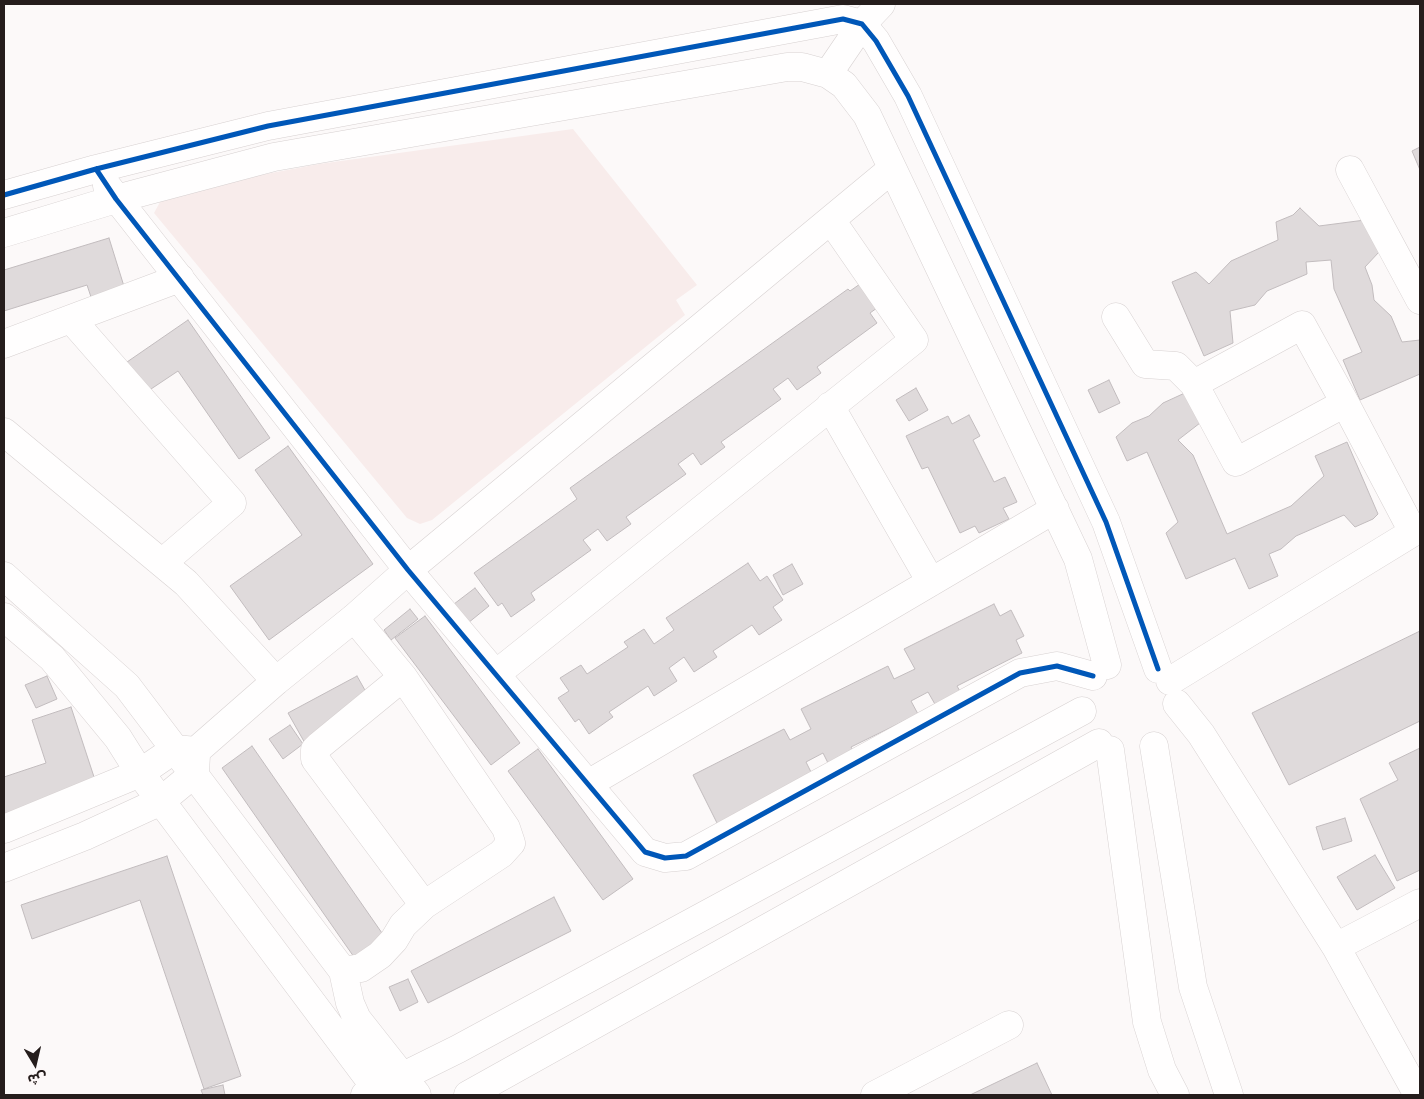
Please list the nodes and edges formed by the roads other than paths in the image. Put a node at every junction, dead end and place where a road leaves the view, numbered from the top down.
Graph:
1 (881, 4) edge
2 (862, 24) junction
3 (828, 74) junction
4 (96, 169) junction
5 (892, 169) junction
6 (1350, 170) dead end
7 (4, 195) edge
8 (116, 199) junction
9 (831, 220) junction
10 (4, 233) edge
11 (180, 278) junction
12 (1420, 300) edge
13 (1116, 316) dead end
14 (71, 319) junction
15 (4, 344) edge
16 (1194, 384) junction
17 (1345, 403) junction
18 (830, 406) junction
19 (4, 432) edge
20 (1055, 509) junction
21 (1417, 530) edge
22 (162, 563) junction
23 (408, 570) junction
24 (4, 576) edge
25 (931, 582) junction
26 (48, 614) junction
27 (354, 618) junction
28 (14, 633) edge
29 (1100, 671) junction
30 (496, 674) junction
31 (403, 677) junction
32 (276, 681) junction
33 (1168, 685) junction
34 (1082, 711) junction
35 (1105, 746) junction
36 (1154, 746) junction
37 (189, 758) junction
38 (140, 772) junction
39 (588, 784) junction
40 (161, 801) junction
41 (4, 829) edge
42 (4, 868) edge
43 (1420, 903) edge
44 (424, 905) junction
45 (1336, 947) junction
46 (343, 971) junction
47 (350, 1003) junction
48 (324, 1017) junction
49 (1009, 1025) dead end
50 (409, 1086) edge
51 (374, 1093) edge
52 (468, 1095) edge
53 (875, 1095) edge
54 (1175, 1095) edge
55 (1229, 1095) edge
56 (1418, 1095) edge

1 - 2 street
2 - 3 street
2 - 4 street
2 - 33 street
3 - 5 street
3 - 8 street
4 - 7 street
4 - 8 street
5 - 9 street
5 - 20 street
6 - 12 street
8 - 10 street
8 - 11 street
9 - 18 street
9 - 23 street
11 - 14 street
11 - 23 street
13 - 16 street
14 - 15 street
14 - 22 street
16 - 17 street
16 - 17 street
17 - 21 street
18 - 25 street
18 - 30 street
19 - 22 street
20 - 25 street
20 - 29 street
21 - 33 street
22 - 32 street
23 - 27 street
23 - 30 street
24 - 26 street
25 - 39 street
26 - 28 street
26 - 37 street
27 - 31 street
27 - 32 street
28 - 38 street
29 - 33 street
29 - 34 street
29 - 39 street
30 - 39 street
31 - 44 street
31 - 44 street
32 - 37 street
33 - 36 street
33 - 45 street
34 - 35 street
34 - 50 street
35 - 36 street
35 - 52 street
35 - 54 street
36 - 55 street
37 - 38 street
37 - 40 street
37 - 46 street
38 - 40 street
38 - 41 street
40 - 42 street
40 - 48 street
43 - 45 street
44 - 46 street
45 - 56 street
46 - 47 street
47 - 48 street
47 - 50 street
48 - 51 street
49 - 53 street
50 - 51 street

